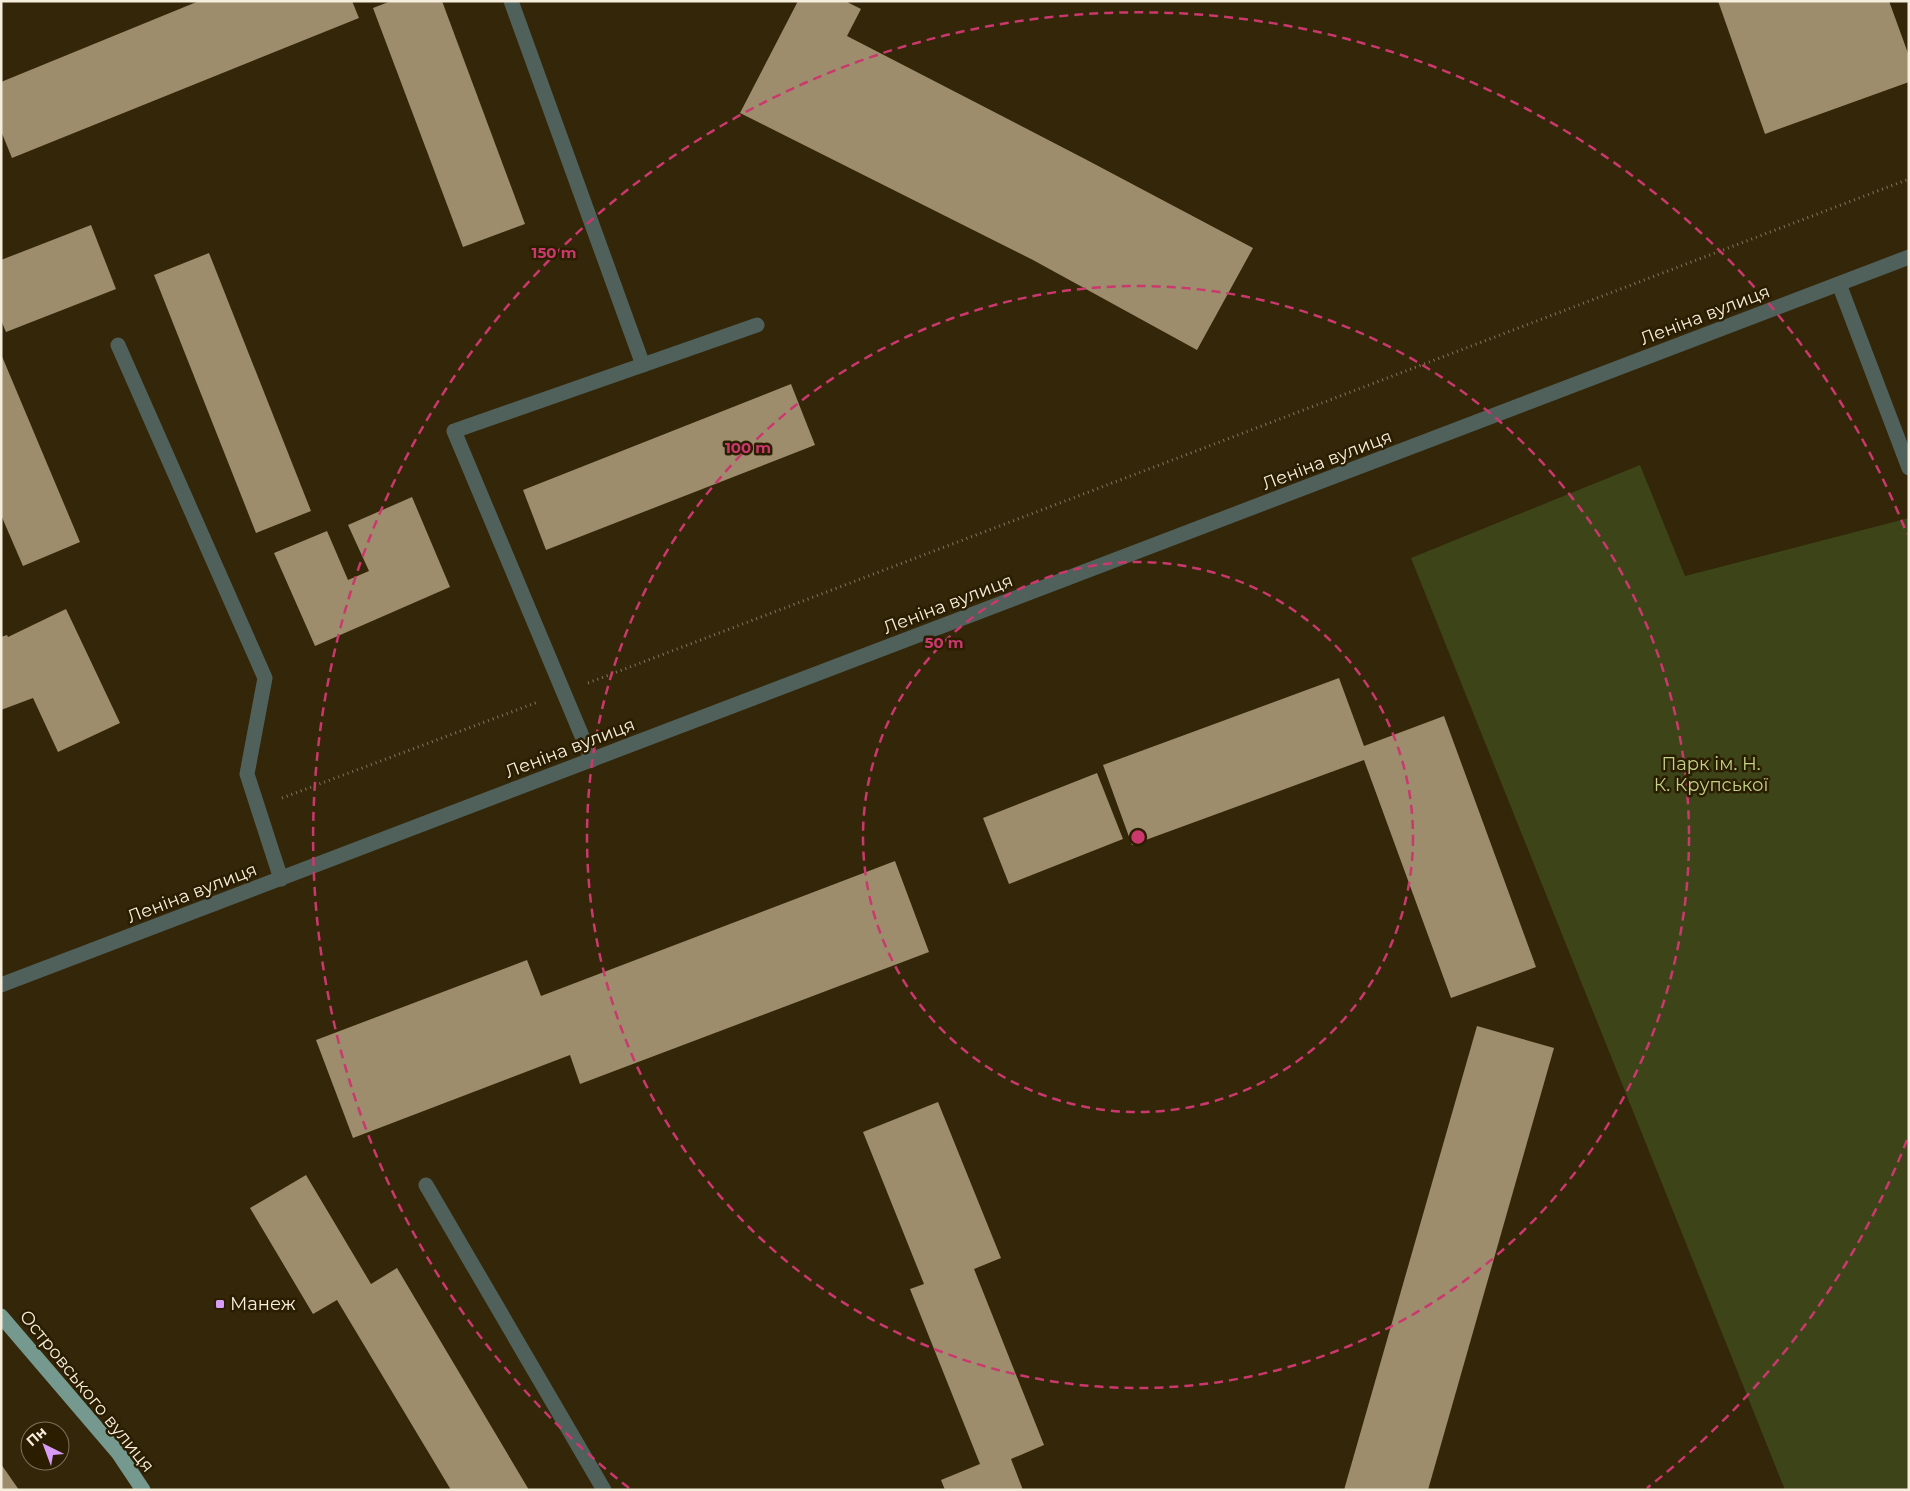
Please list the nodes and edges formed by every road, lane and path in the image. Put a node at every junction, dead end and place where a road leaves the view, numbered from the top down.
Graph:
1 (511, 1) edge
2 (1909, 179) edge
3 (1909, 257) edge
4 (1839, 284) junction
5 (757, 325) dead end
6 (118, 345) dead end
7 (643, 365) junction
8 (1909, 468) edge
9 (564, 692) junction
10 (592, 760) junction
11 (258, 807) junction
12 (281, 879) junction
13 (1, 985) edge
14 (426, 1185) dead end
15 (1, 1316) edge
16 (143, 1490) edge
17 (604, 1490) edge

1 - 7 street
2 - 9 path
3 - 4 street, Леніна вулиця
4 - 8 street
4 - 10 street, Леніна вулиця
5 - 7 street
6 - 11 street
7 - 9 street
9 - 10 street
9 - 11 path
10 - 12 street, Леніна вулиця
11 - 12 street
12 - 13 street, Леніна вулиця
14 - 17 street
15 - 16 main road, Островського вулиця

